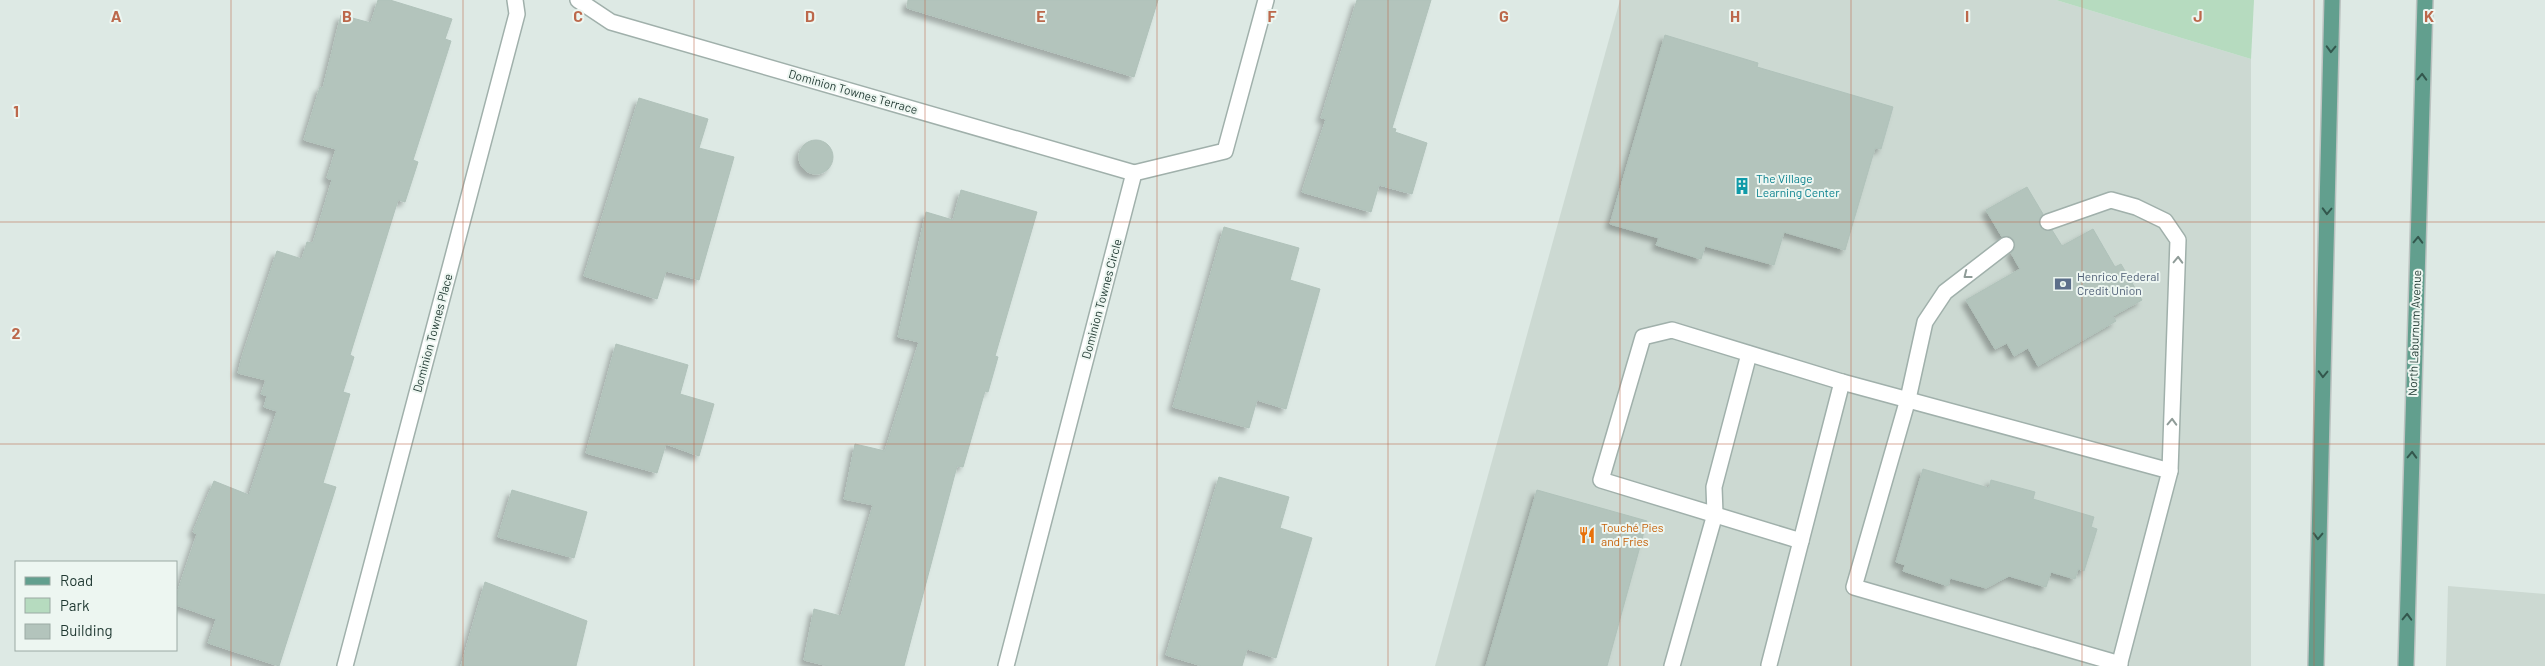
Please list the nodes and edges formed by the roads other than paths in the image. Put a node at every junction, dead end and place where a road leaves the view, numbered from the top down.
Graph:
1 (515, 0) edge
2 (578, 0) edge
3 (1266, 0) edge
4 (2332, 0) edge
5 (2424, 0) edge
6 (1134, 173) junction
7 (2048, 222) dead end
8 (2006, 245) dead end
9 (1749, 354) junction
10 (1842, 382) junction
11 (1908, 399) junction
12 (2170, 471) junction
13 (1715, 514) junction
14 (1801, 541) junction
15 (2119, 665) edge
16 (345, 666) edge
17 (1006, 666) edge
18 (1672, 666) edge
19 (1770, 666) edge
20 (2316, 666) edge
21 (2406, 666) edge

1 - 16 street, Dominion Townes Place
2 - 6 street, Dominion Townes Terrace
3 - 6 street
4 -> 20 main road
21 -> 5 main road, North Laburnum Avenue
6 - 17 street, Dominion Townes Circle
12 -> 7 street
8 -> 11 street
9 - 10 street
9 - 13 street
9 - 13 street
10 - 11 street
10 - 14 street
11 - 12 street
11 - 15 street
12 - 15 street
13 - 14 street
13 - 18 street
14 - 19 street

